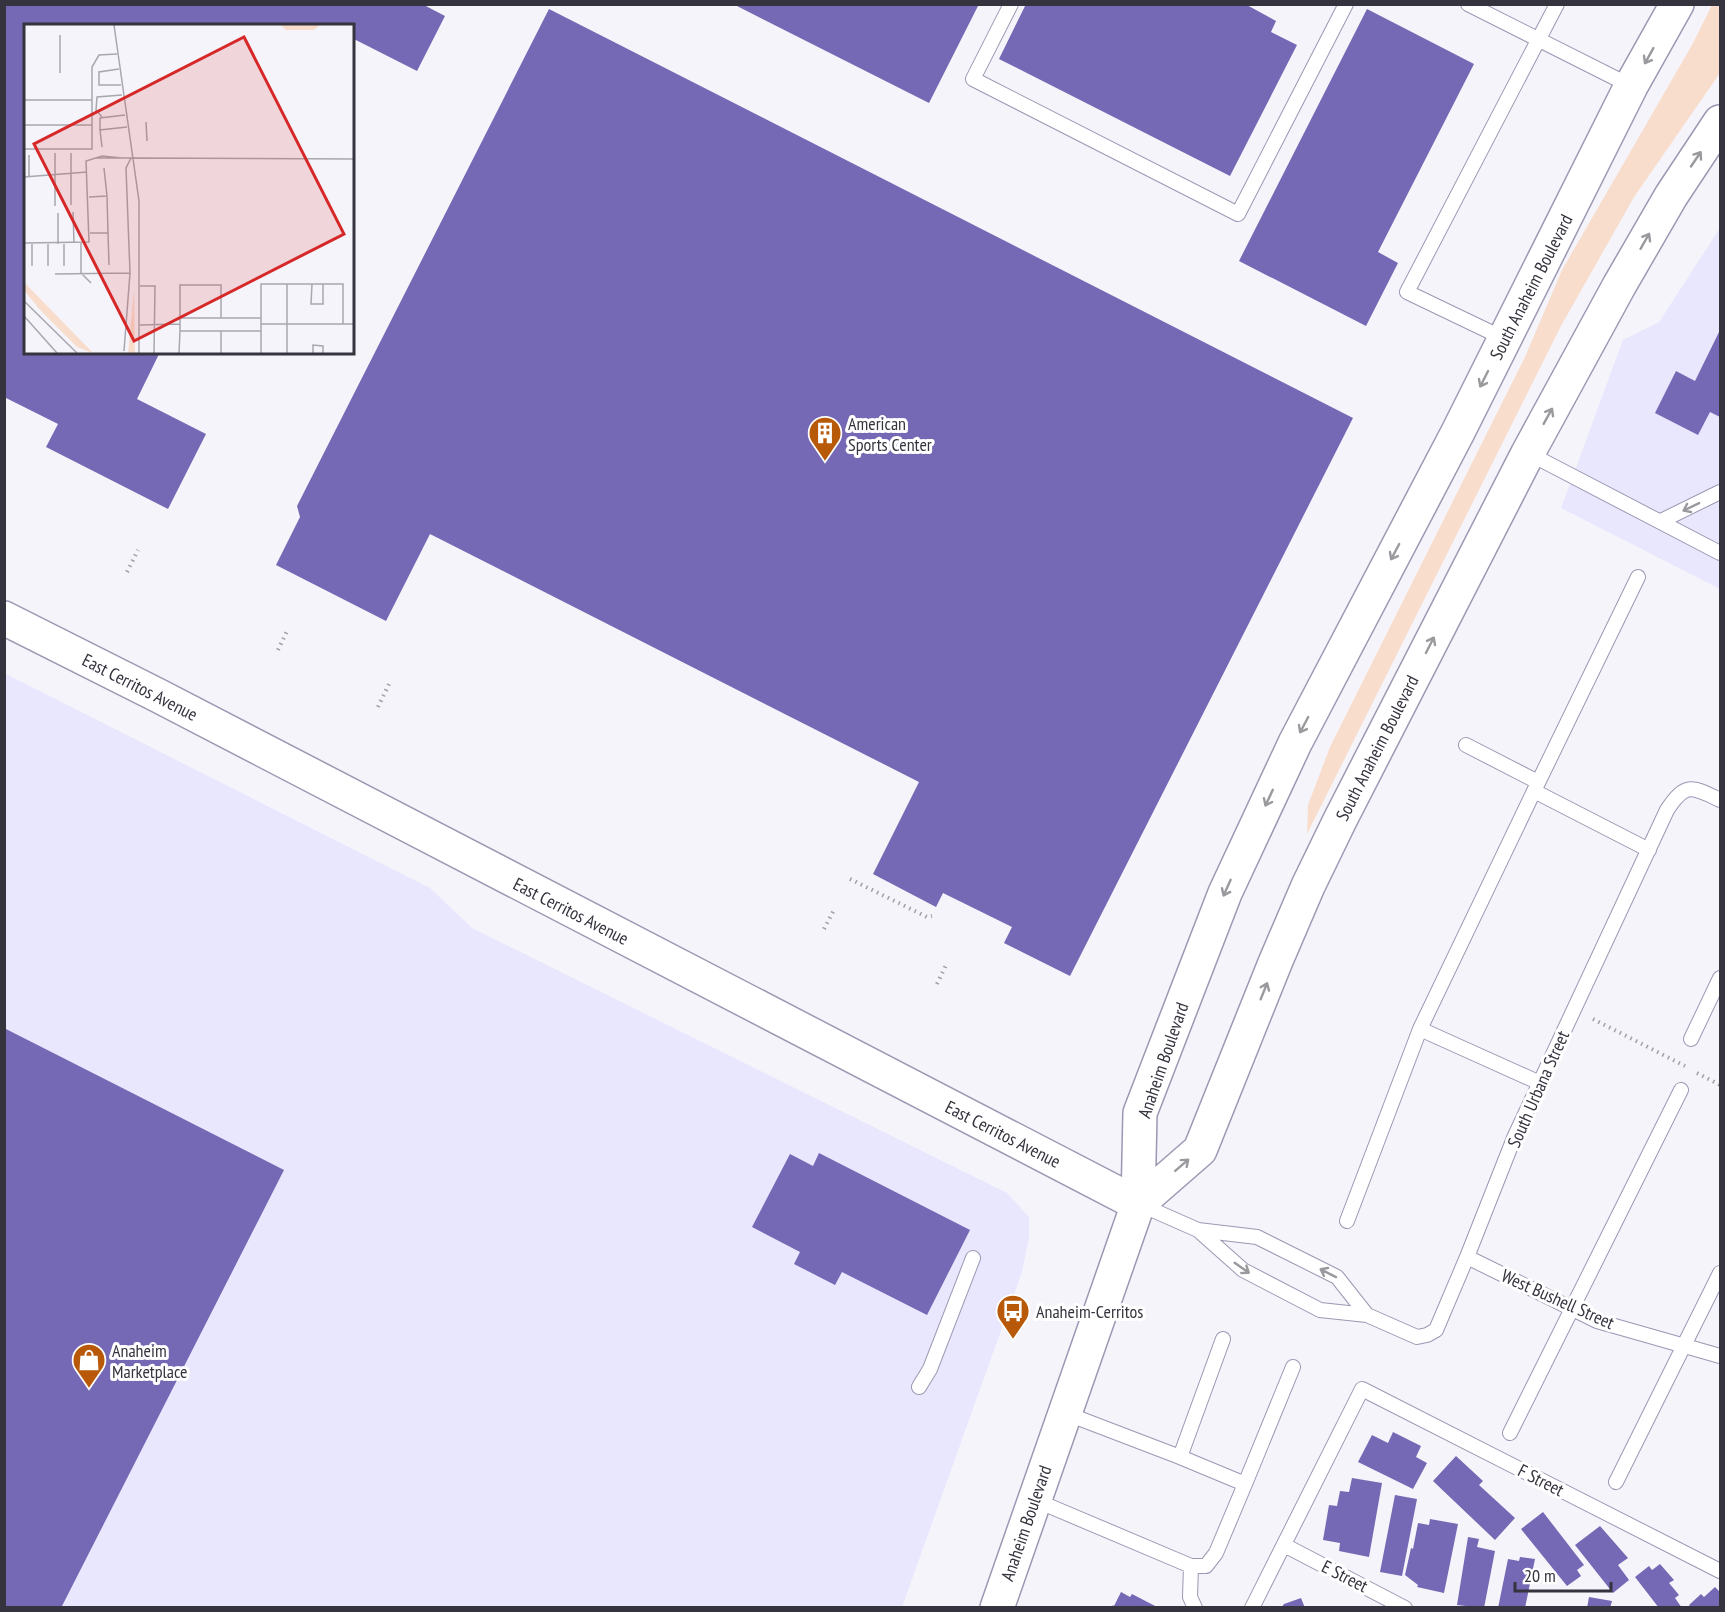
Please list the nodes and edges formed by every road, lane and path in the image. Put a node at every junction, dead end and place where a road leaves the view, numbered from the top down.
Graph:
1 (1011, 4) edge
2 (1346, 4) edge
3 (1468, 4) edge
4 (1557, 4) edge
5 (1677, 4) edge
6 (1539, 40) junction
7 (1631, 86) junction
8 (1720, 122) edge
9 (1505, 339) junction
10 (1528, 453) junction
11 (1720, 492) edge
12 (1661, 521) junction
13 (138, 550) dead end
14 (1720, 553) edge
15 (127, 572) dead end
16 (1638, 577) dead end
17 (4, 618) edge
18 (288, 629) dead end
19 (278, 650) dead end
20 (390, 682) dead end
21 (378, 706) dead end
22 (1466, 745) dead end
23 (1286, 762) joint
24 (1536, 787) junction
25 (1720, 800) edge
26 (1648, 850) junction
27 (850, 879) dead end
28 (835, 908) dead end
29 (932, 916) dead end
30 (824, 929) dead end
31 (947, 963) dead end
32 (1720, 978) edge
33 (937, 984) dead end
34 (1593, 1019) dead end
35 (1420, 1029) junction
36 (1691, 1039) dead end
37 (1540, 1083) junction
38 (1720, 1085) edge
39 (1681, 1090) dead end
40 (1138, 1204) junction
41 (1347, 1221) dead end
42 (1198, 1230) junction
43 (1467, 1257) junction
44 (973, 1258) dead end
45 (1720, 1274) edge
46 (1572, 1309) junction
47 (1367, 1315) junction
48 (1223, 1339) dead end
49 (1684, 1345) junction
50 (1720, 1356) edge
51 (1293, 1367) dead end
52 (919, 1387) dead end
53 (1065, 1413) junction
54 (1510, 1433) dead end
55 (1180, 1457) junction
56 (1616, 1482) dead end
57 (1245, 1484) junction
58 (1035, 1500) junction
59 (1284, 1545) junction
60 (1191, 1566) junction
61 (1720, 1571) edge
62 (997, 1608) edge
63 (1195, 1608) edge
64 (1252, 1608) edge
65 (1405, 1608) edge

1 - 2 lane
3 - 6 lane
4 - 6 lane
5 -> 7 main road, South Anaheim Boulevard
6 - 7 lane
6 - 9 lane
7 - 9 main road, South Anaheim Boulevard
10 -> 8 main road, South Anaheim Boulevard
9 -> 23 main road, South Anaheim Boulevard
10 - 12 lane
40 -> 10 main road, South Anaheim Boulevard
11 -> 12 lane
12 - 14 lane
13 - 15 path
16 - 24 lane
17 - 40 main road, East Cerritos Avenue
18 - 19 path
20 - 21 path
22 - 24 lane
23 -> 40 main road, Anaheim Boulevard
24 - 26 lane
24 - 35 lane
25 - 26 lane, South Urbana Street
26 - 37 lane, South Urbana Street
27 - 29 path
28 - 30 path
31 - 33 path
32 - 36 lane
34 - 38 path
35 - 37 lane
35 - 41 lane
37 - 43 lane, South Urbana Street
39 - 46 lane
40 - 42 lane
40 - 53 main road, Anaheim Boulevard
42 -> 47 lane, South Urbana Street
47 -> 42 lane, South Urbana Street
43 - 46 lane, West Bushell Street
43 - 47 lane, South Urbana Street
44 - 52 lane
45 - 49 lane
46 - 49 lane, West Bushell Street
46 - 54 lane
48 - 55 lane
49 - 50 lane, West Bushell Street
49 - 56 lane
51 - 57 lane
53 - 55 lane
53 - 58 main road, Anaheim Boulevard
55 - 57 lane
57 - 60 lane
58 - 60 lane
58 - 62 main road, Anaheim Boulevard
59 - 61 lane, F Street
59 - 64 lane
59 - 65 lane, E Street
60 - 63 lane

